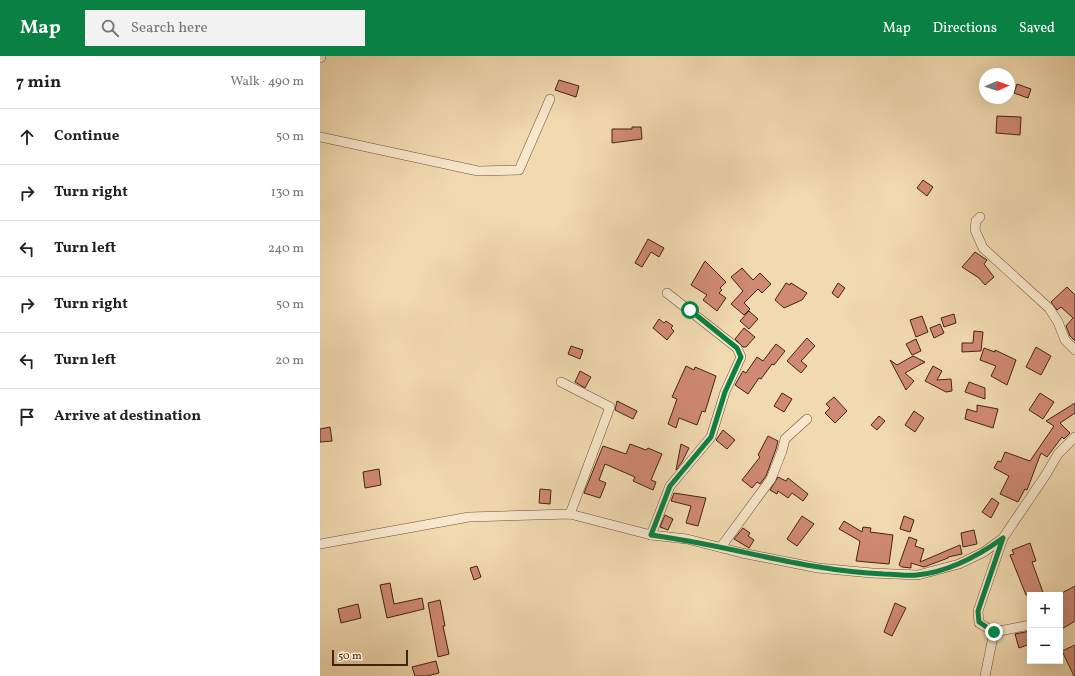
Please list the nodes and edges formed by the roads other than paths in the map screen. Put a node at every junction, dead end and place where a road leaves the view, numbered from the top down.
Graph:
1 (550, 99) dead end
2 (320, 137) edge
3 (980, 217) dead end
4 (667, 293) dead end
5 (1075, 350) edge
6 (561, 382) dead end
7 (807, 419) dead end
8 (1075, 438) edge
9 (570, 514) junction
10 (651, 535) junction
11 (1003, 538) junction
12 (320, 544) edge
13 (721, 547) junction
14 (1027, 626) edge
15 (994, 632) junction
16 (985, 676) edge

1 - 2 street
3 - 5 street
4 - 10 street
6 - 9 street
7 - 13 street
8 - 11 street
9 - 10 street
9 - 12 street
10 - 13 street
11 - 13 street
11 - 15 street
14 - 15 street
15 - 16 street

